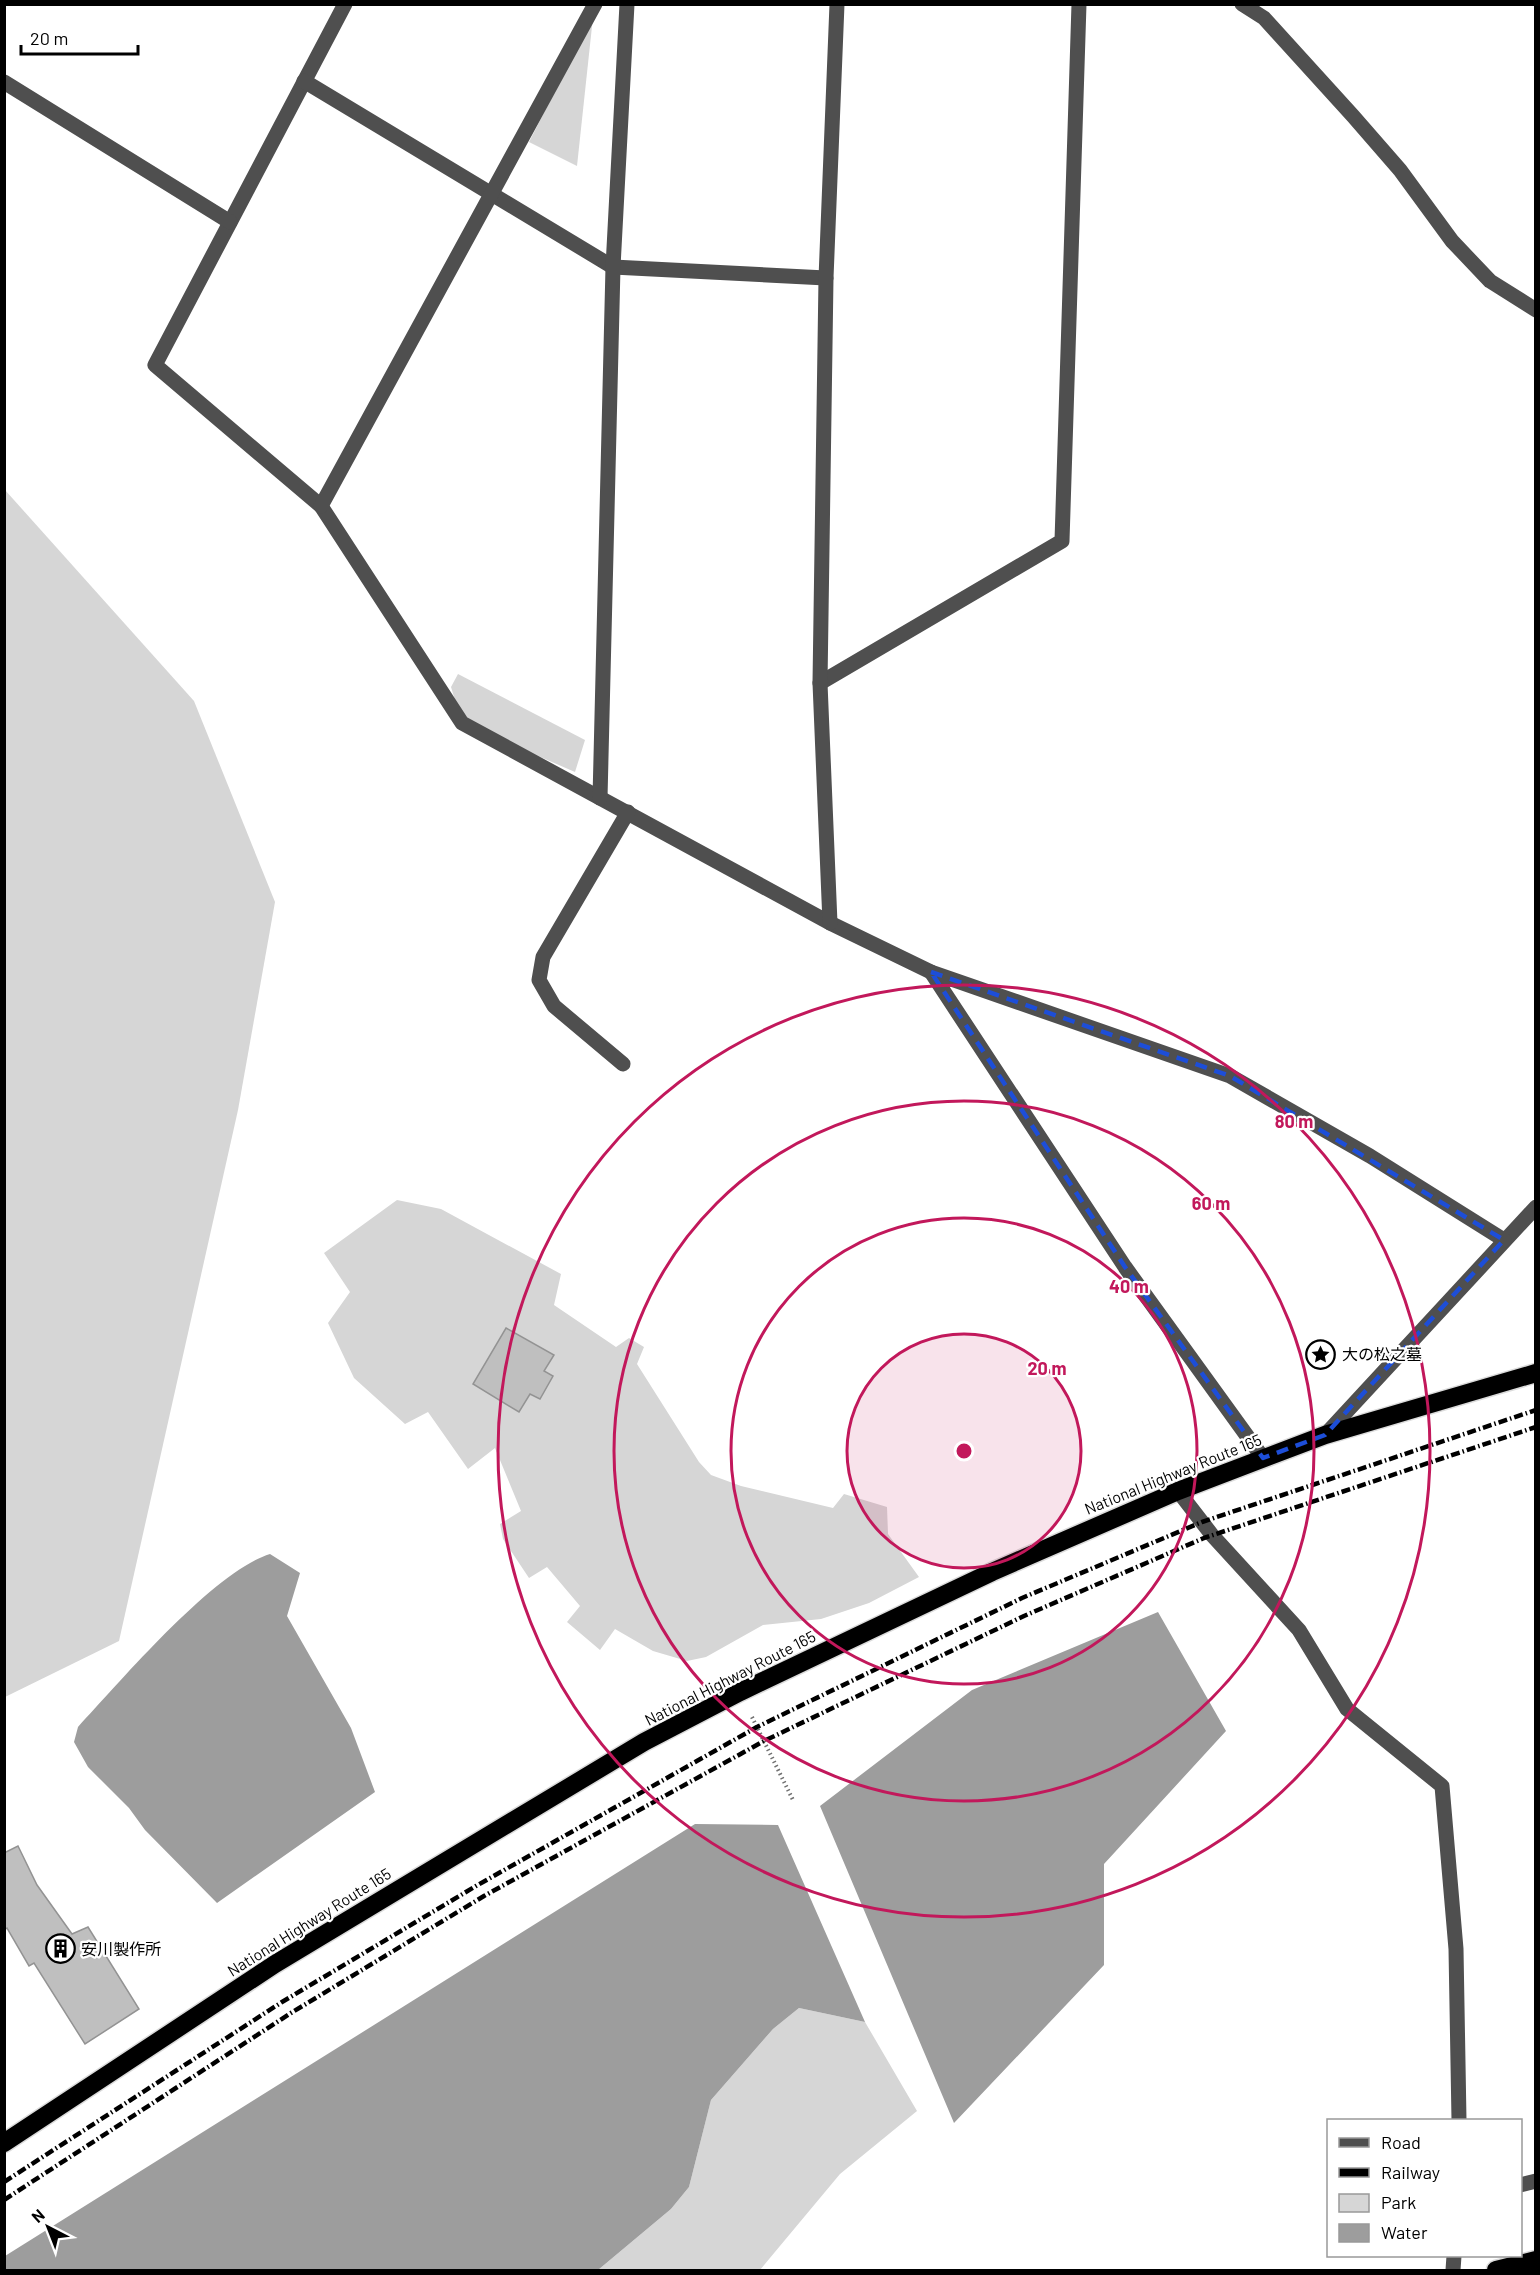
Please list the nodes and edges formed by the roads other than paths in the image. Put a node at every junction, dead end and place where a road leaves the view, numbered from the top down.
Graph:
1 (595, 4) edge
2 (627, 4) edge
3 (837, 4) edge
4 (1079, 4) edge
5 (1242, 4) edge
6 (340, 6) edge
7 (304, 81) junction
8 (4, 82) edge
9 (490, 194) junction
10 (230, 222) junction
11 (613, 267) junction
12 (826, 278) junction
13 (1536, 310) edge
14 (321, 506) junction
15 (820, 683) junction
16 (600, 798) junction
17 (628, 813) junction
18 (830, 923) junction
19 (931, 972) junction
20 (623, 1064) dead end
21 (1536, 1207) edge
22 (1504, 1240) junction
23 (1536, 1374) edge
24 (1325, 1435) junction
25 (1263, 1458) junction
26 (1178, 1491) junction
27 (1459, 2119) edge
28 (4, 2143) edge
29 (1536, 2260) edge
30 (1496, 2271) edge

1 - 9 street
2 - 11 street
3 - 12 street
4 - 15 street
5 - 13 street
6 - 7 street
7 - 9 street
7 - 10 street
8 - 10 street
9 - 11 street
9 - 14 street
10 - 14 street
11 - 12 street
11 - 16 street
12 - 15 street
14 - 16 street
15 - 18 street
16 - 17 street
17 - 18 street
17 - 20 street
18 - 19 street
19 - 22 street
19 - 25 street
21 - 22 street
22 - 24 street
23 - 24 highway, National Highway Route 165
24 - 25 highway, National Highway Route 165
25 - 26 highway, National Highway Route 165
26 - 27 street
26 - 28 highway, National Highway Route 165
29 - 30 highway

